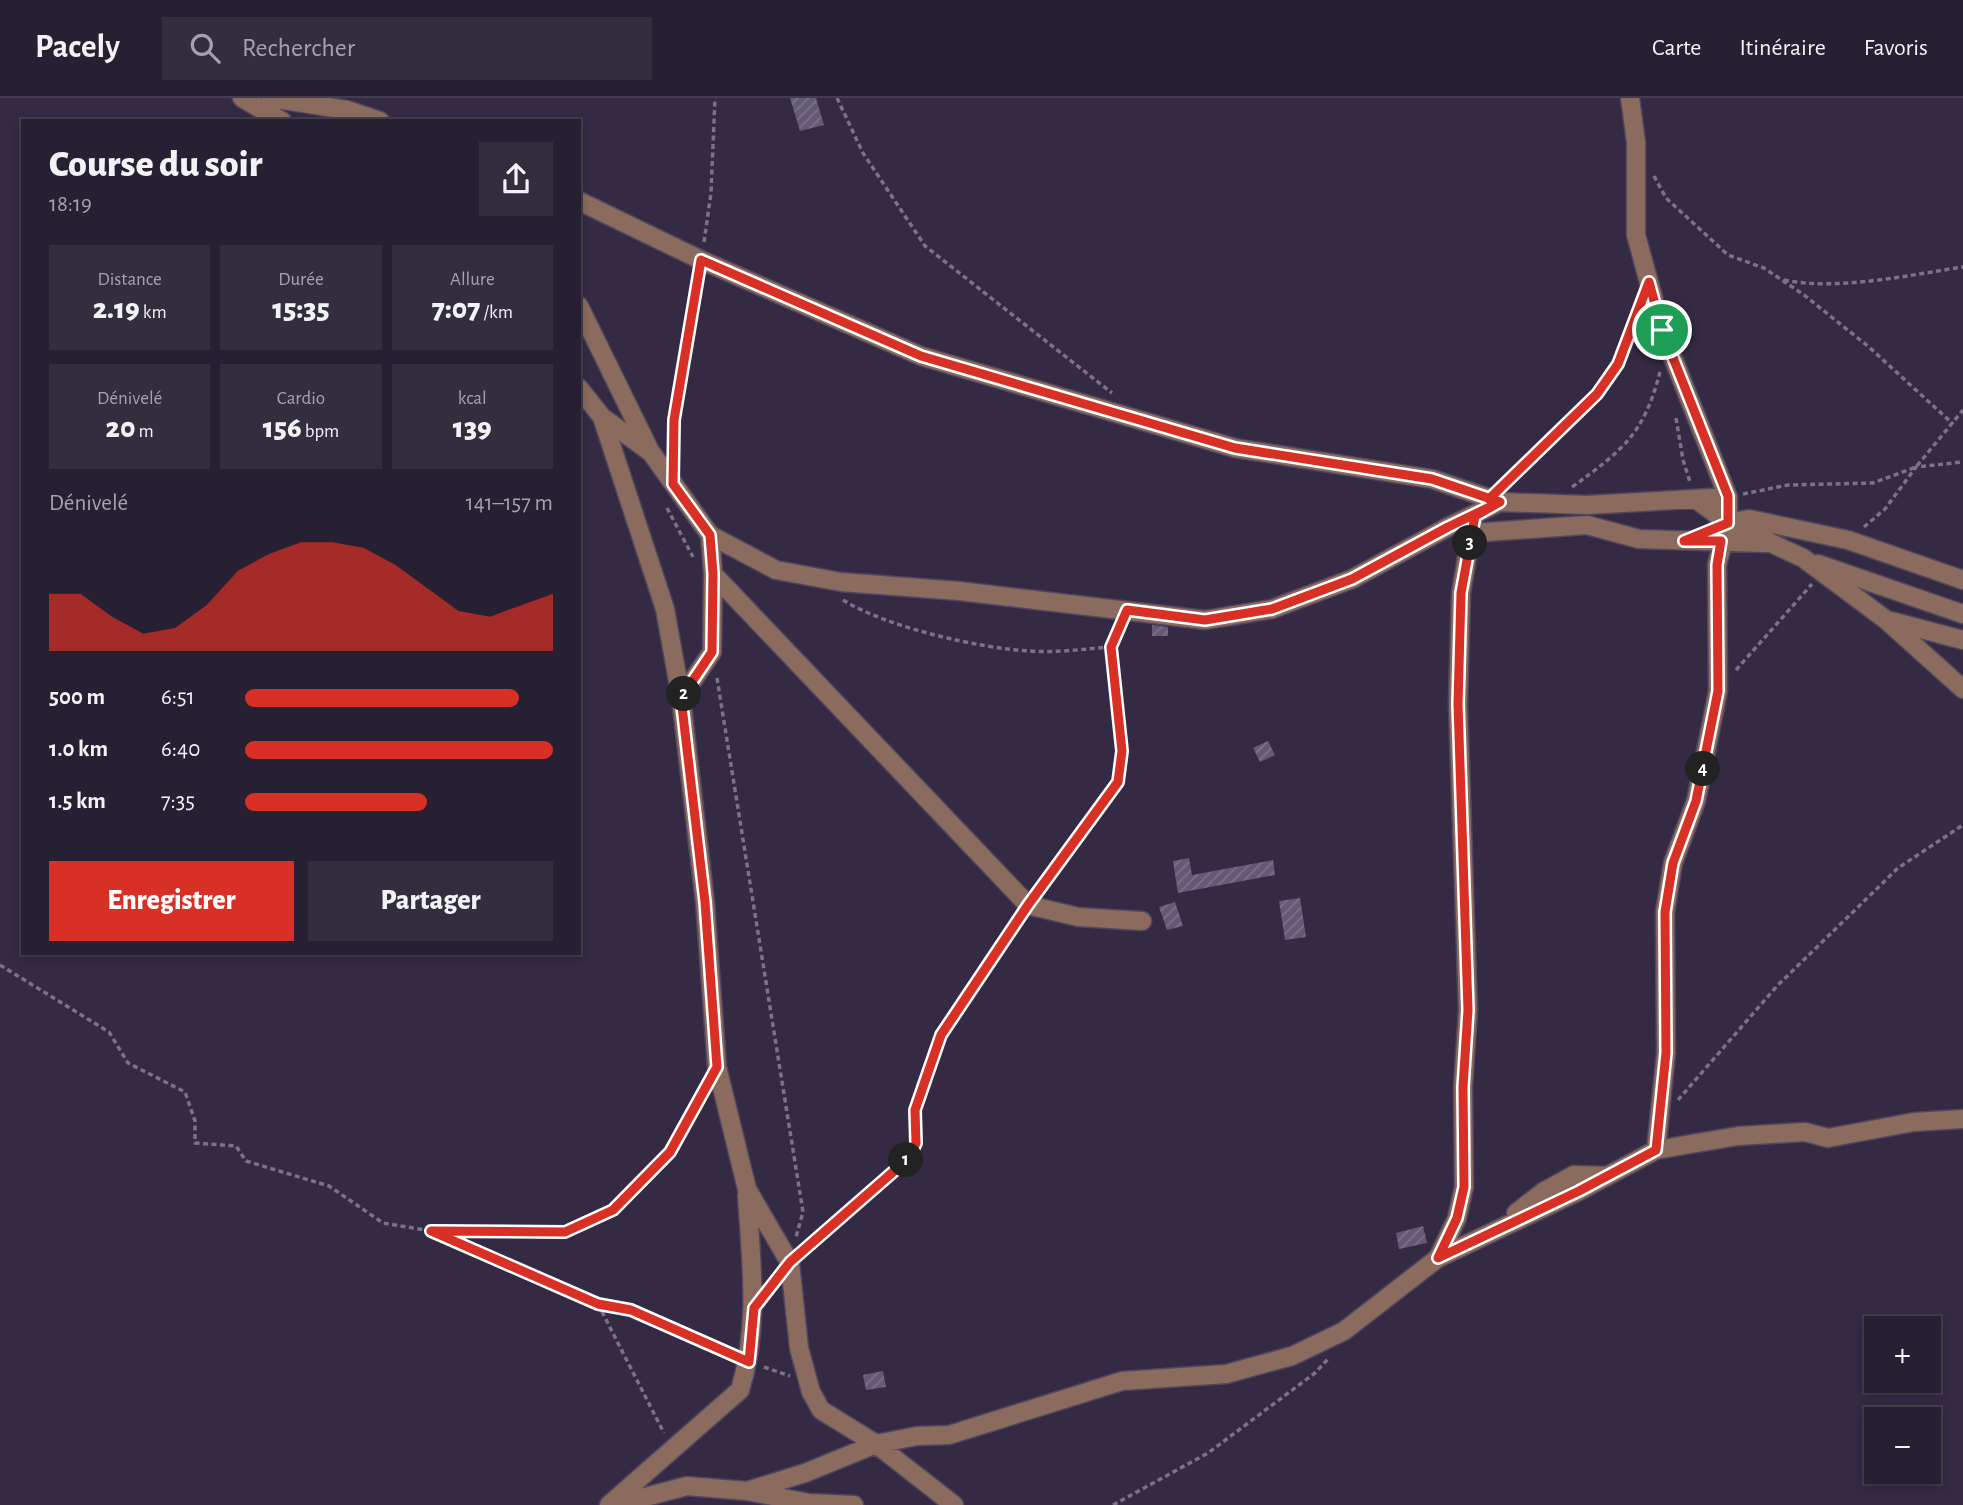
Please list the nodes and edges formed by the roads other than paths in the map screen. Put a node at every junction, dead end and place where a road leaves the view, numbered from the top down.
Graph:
1 (242, 98) edge
2 (271, 98) edge
3 (1630, 98) edge
4 (279, 119) edge
5 (374, 119) edge
6 (581, 202) edge
7 (581, 310) edge
8 (581, 391) edge
9 (602, 417) junction
10 (650, 452) junction
11 (1728, 496) junction
12 (1697, 500) junction
13 (1494, 501) junction
14 (1728, 523) junction
15 (1473, 524) junction
16 (710, 535) junction
17 (1684, 541) junction
18 (1721, 541) junction
19 (1766, 543) junction
20 (1803, 558) junction
21 (713, 574) junction
22 (1963, 580) edge
23 (1963, 614) edge
24 (1885, 619) junction
25 (1963, 640) edge
26 (1963, 689) edge
27 (681, 698) junction
28 (1142, 921) dead end
29 (1963, 1119) edge
30 (1656, 1150) junction
31 (747, 1189) junction
32 (1438, 1258) junction
33 (876, 1444) junction
34 (747, 1491) junction
35 (612, 1505) edge
36 (762, 1505) edge
37 (854, 1505) edge
38 (954, 1505) edge

1 - 4 street
2 - 5 street
3 - 11 street
6 - 13 street
7 - 10 street
8 - 9 street
9 - 10 street
9 - 27 street
10 - 16 street
11 - 12 street
11 - 14 street
12 - 13 street
12 - 14 street
13 - 15 street
14 - 17 street
14 - 18 street
14 - 19 street
14 - 22 street
15 - 16 street
15 - 17 street
15 - 32 street
16 - 21 street
17 - 18 street
18 - 19 street
18 - 30 street
19 - 20 street
20 - 23 street
20 - 24 street
21 - 27 street
21 - 28 street
24 - 25 street
24 - 26 street
27 - 31 street
29 - 30 street
30 - 32 street
31 - 33 street
31 - 35 street
32 - 33 street
33 - 34 street
33 - 38 street
34 - 35 street
34 - 36 street
34 - 37 street

